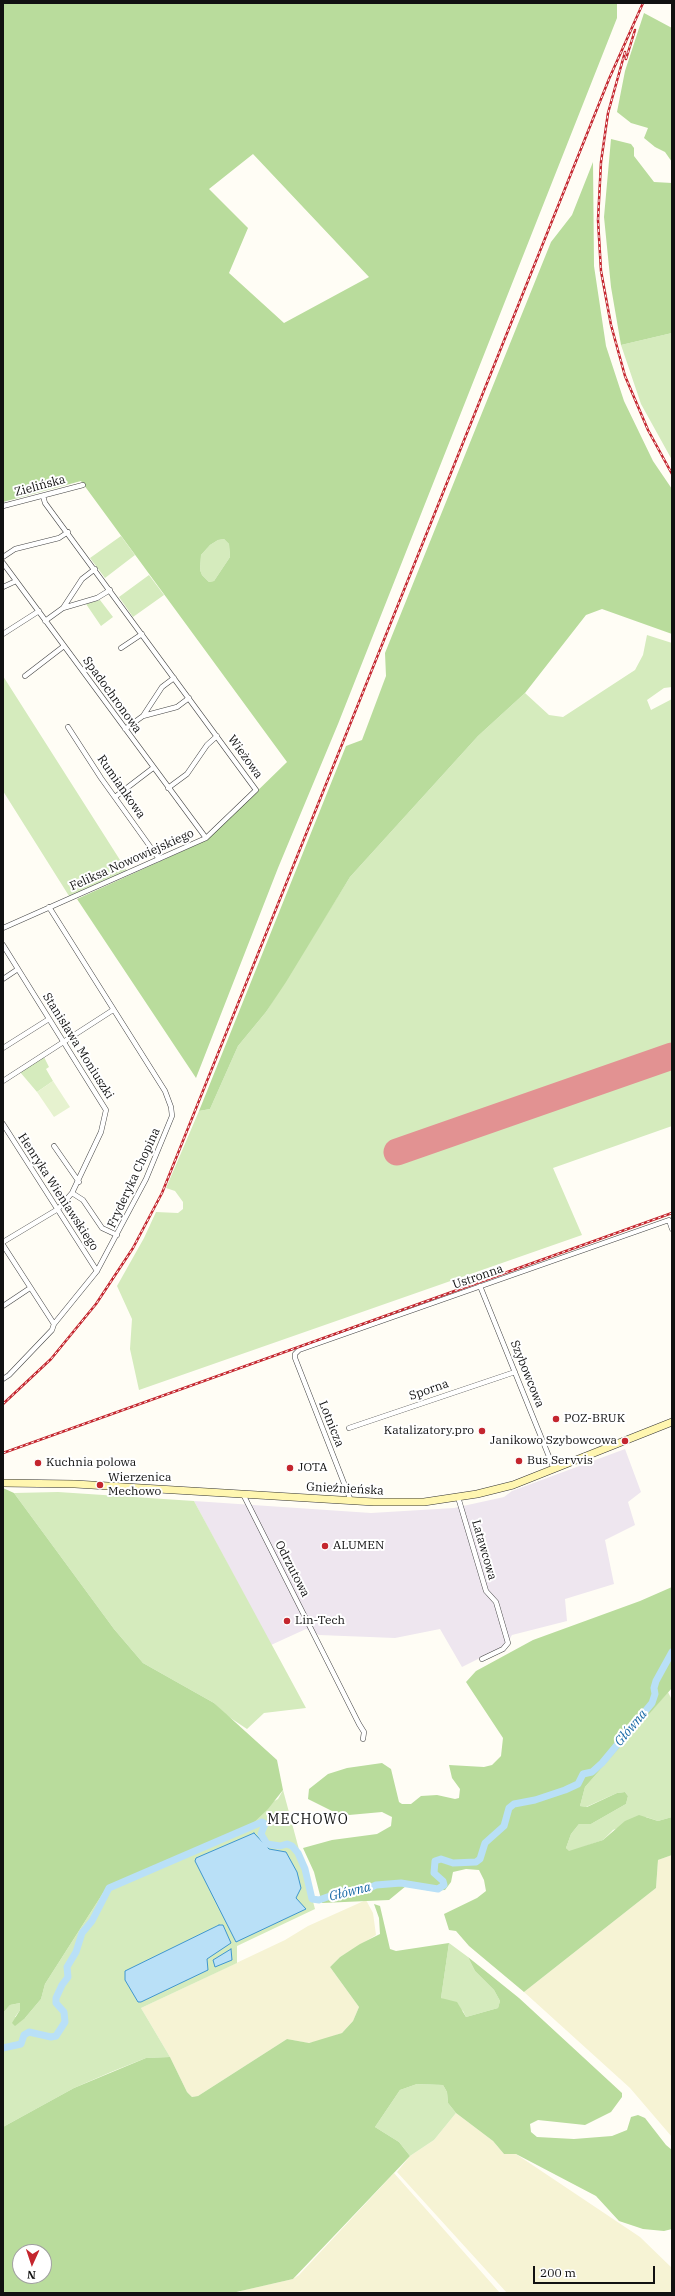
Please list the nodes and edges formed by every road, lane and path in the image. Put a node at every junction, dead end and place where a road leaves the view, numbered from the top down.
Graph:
1 (83, 485) dead end
2 (43, 496) junction
3 (3, 506) edge
4 (68, 532) junction
5 (3, 557) edge
6 (3, 563) edge
7 (95, 569) junction
8 (16, 581) junction
9 (3, 586) edge
10 (110, 590) junction
11 (63, 608) junction
12 (39, 612) junction
13 (45, 620) junction
14 (3, 634) edge
15 (142, 634) junction
16 (64, 646) junction
17 (122, 648) dead end
18 (25, 676) dead end
19 (174, 678) junction
20 (189, 698) junction
21 (143, 716) junction
22 (68, 726) dead end
23 (125, 729) junction
24 (217, 736) junction
25 (153, 768) junction
26 (168, 788) junction
27 (256, 790) joint
28 (115, 797) junction
29 (206, 838) junction
30 (159, 859) junction
31 (49, 907) junction
32 (3, 928) edge
33 (3, 945) edge
34 (18, 969) junction
35 (3, 979) edge
36 (113, 1010) junction
37 (49, 1019) junction
38 (63, 1042) junction
39 (3, 1048) edge
40 (4, 1079) edge
41 (3, 1124) edge
42 (54, 1146) dead end
43 (79, 1182) junction
44 (72, 1193) junction
45 (58, 1209) junction
46 (672, 1229) edge
47 (117, 1235) junction
48 (3, 1244) edge
49 (96, 1271) junction
50 (480, 1286) junction
51 (30, 1288) junction
52 (3, 1306) edge
53 (54, 1324) junction
54 (295, 1354) joint
55 (515, 1372) junction
56 (3, 1379) edge
57 (672, 1422) edge
58 (349, 1428) dead end
59 (554, 1470) junction
60 (3, 1483) edge
61 (243, 1494) junction
62 (458, 1497) junction
63 (351, 1501) junction
64 (482, 1659) dead end
65 (363, 1739) dead end

1 - 2 street, Zielińska
2 - 3 street, Zielińska
2 - 4 street, Wieżowa
4 - 5 street
4 - 7 street, Wieżowa
6 - 8 street, Spadochronowa
7 - 10 street, Wieżowa
7 - 11 street
8 - 9 street
8 - 12 street, Spadochronowa
10 - 11 street
10 - 15 street, Wieżowa
11 - 13 street
12 - 13 street, Spadochronowa
12 - 14 street
13 - 16 street, Spadochronowa
15 - 17 street
15 - 19 street, Wieżowa
16 - 18 street
16 - 23 street, Spadochronowa
19 - 20 street, Wieżowa
19 - 21 street
20 - 21 street
20 - 24 street, Wieżowa
21 - 23 street
22 - 28 street, Rumiankowa
23 - 25 street, Spadochronowa
24 - 26 street, Wieżowa
24 - 27 street, Wieżowa
25 - 26 street, Spadochronowa
25 - 28 street
26 - 29 street, Spadochronowa
27 - 29 street, Feliksa Nowowiejskiego
28 - 30 street, Rumiankowa
29 - 30 street, Feliksa Nowowiejskiego
30 - 31 street, Feliksa Nowowiejskiego
31 - 32 street, Feliksa Nowowiejskiego
31 - 36 street, Fryderyka Chopina
33 - 34 street, Stanisława Moniuszki
34 - 35 street
34 - 37 street, Stanisława Moniuszki
36 - 38 street
36 - 47 street, Fryderyka Chopina
37 - 38 street, Stanisława Moniuszki
37 - 39 street
38 - 40 street
38 - 43 street, Stanisława Moniuszki
41 - 45 street, Henryka Wieniawskiego
42 - 43 street
43 - 44 street, Stanisława Moniuszki
44 - 45 street, Stanisława Moniuszki
44 - 47 street
45 - 48 street, Stanisława Moniuszki
45 - 49 street, Henryka Wieniawskiego
46 - 50 street, Ustronna
47 - 49 street, Fryderyka Chopina
48 - 51 street
49 - 53 street, Fryderyka Chopina
50 - 54 street, Ustronna
50 - 55 street, Szybowcowa
51 - 52 street
51 - 53 street
53 - 56 street, Fryderyka Chopina
54 - 63 street, Lotnicza
55 - 58 street, Sporna
55 - 59 street, Szybowcowa
57 - 59 main road, Gnieźnieńska
59 - 62 main road, Gnieźnieńska
60 - 61 main road, Gnieźnieńska
61 - 63 main road, Gnieźnieńska
61 - 65 street, Odrzutowa
62 - 63 main road, Gnieźnieńska
62 - 64 street, Latawcowa

